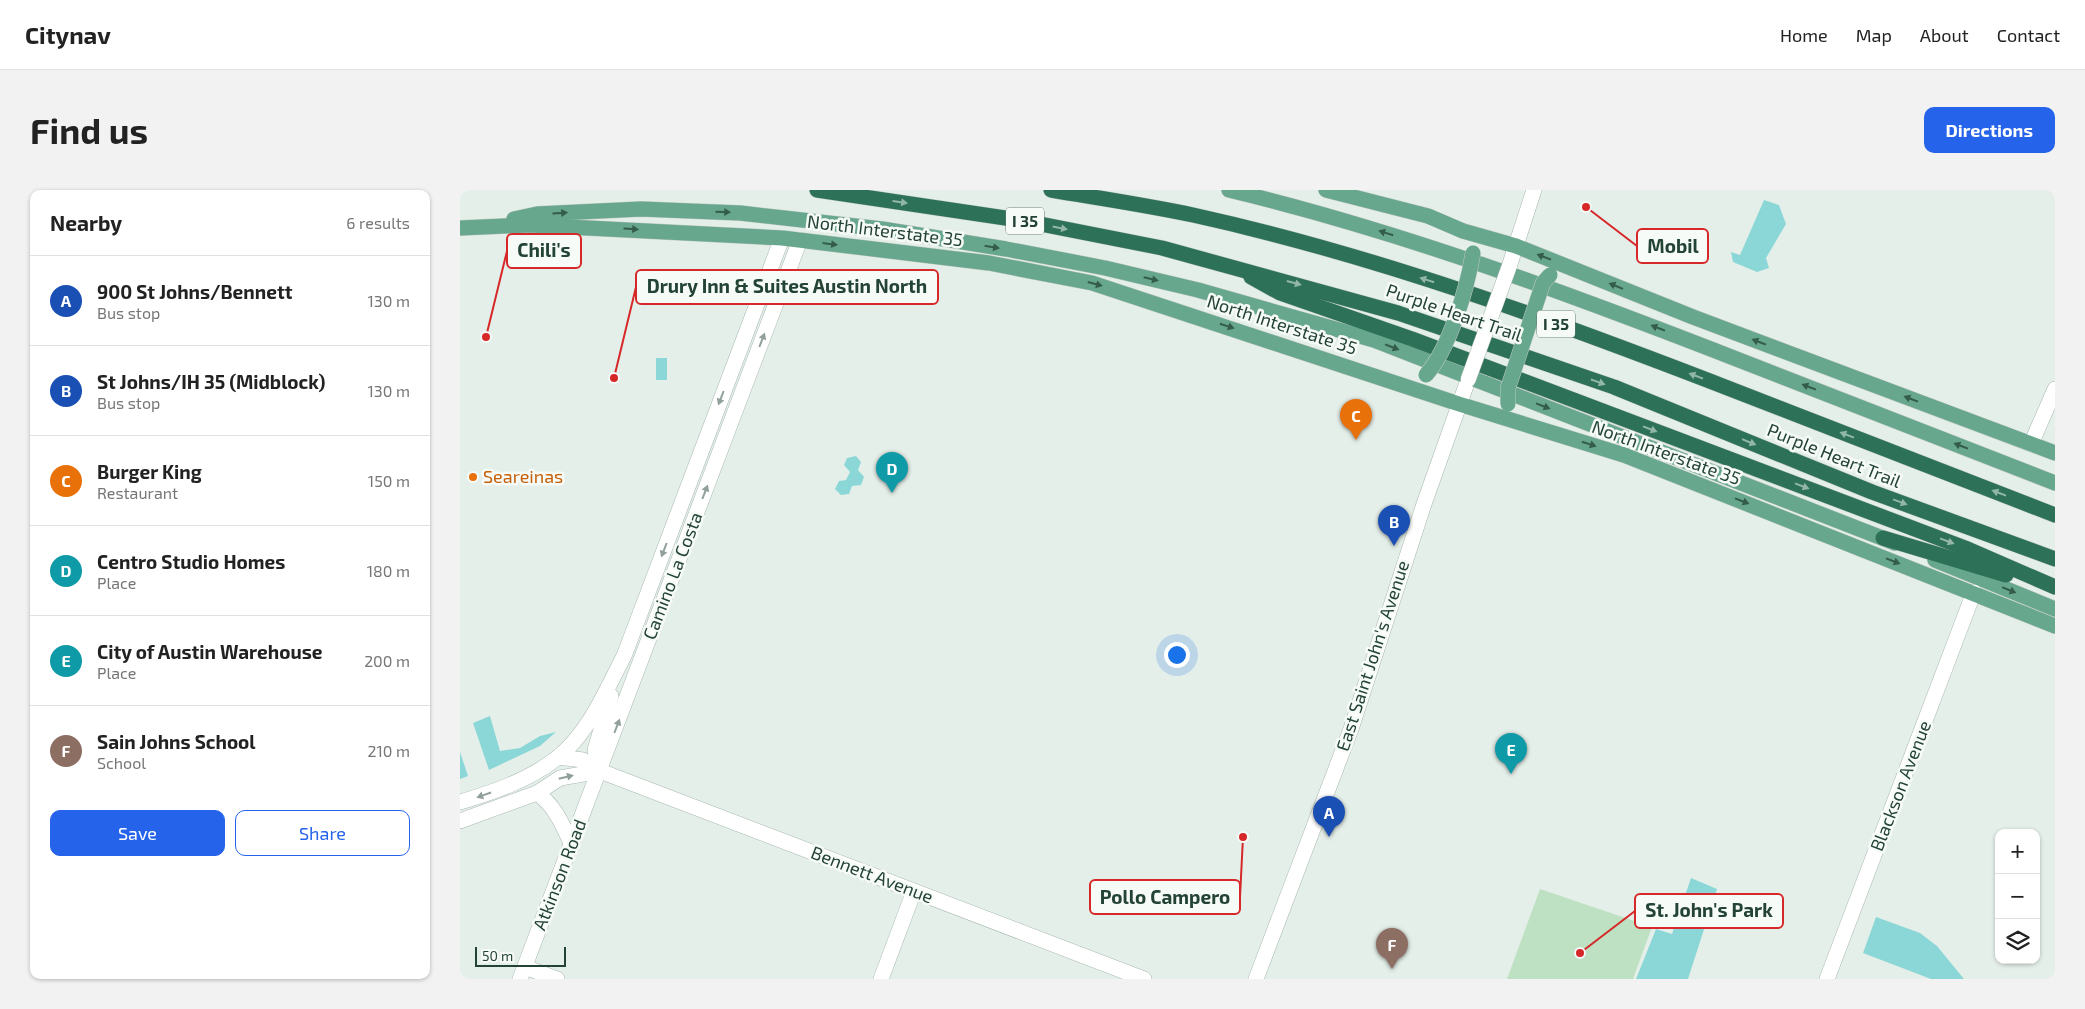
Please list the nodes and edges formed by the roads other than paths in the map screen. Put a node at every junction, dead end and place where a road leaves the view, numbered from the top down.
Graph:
1 (817, 190) edge
2 (1051, 190) edge
3 (1229, 190) edge
4 (1326, 190) edge
5 (1534, 190) edge
6 (478, 226) junction
7 (460, 228) edge
8 (1463, 231) junction
9 (782, 238) junction
10 (800, 240) junction
11 (1516, 246) junction
12 (1230, 266) junction
13 (1572, 268) junction
14 (1398, 383) junction
15 (2055, 389) edge
16 (1459, 404) junction
17 (1517, 421) junction
18 (2031, 444) junction
19 (2055, 453) edge
20 (2055, 483) edge
21 (2055, 515) edge
22 (1883, 538) junction
23 (2055, 559) edge
24 (2055, 589) edge
25 (1974, 592) junction
26 (2055, 609) edge
27 (2055, 626) edge
28 (624, 656) junction
29 (558, 758) junction
30 (600, 771) junction
31 (504, 787) junction
32 (536, 793) junction
33 (460, 802) edge
34 (511, 804) junction
35 (460, 821) edge
36 (572, 845) junction
37 (914, 891) junction
38 (523, 973) edge
39 (557, 979) edge
40 (881, 979) edge
41 (1144, 979) edge
42 (1256, 979) edge
43 (1826, 979) edge

1 -> 12 highway, Purple Heart Trail / I 35
21 -> 2 highway, Purple Heart Trail / I 35
20 -> 3 main road
4 - 8 main road
5 - 11 street, East Saint John's Avenue
6 - 7 main road, North Interstate 35
6 -> 9 main road, North Interstate 35
6 -> 22 main road
8 - 11 main road
8 - 14 main road, bridge
9 - 10 main road, North Interstate 35
9 -> 28 street, Camino La Costa
10 -> 14 main road, North Interstate 35
30 -> 10 street, Camino La Costa
13 -> 11 main road
11 - 16 street, East Saint John's Avenue, bridge
12 -> 23 highway, Purple Heart Trail / I 35
12 -> 24 highway
13 - 17 main road, bridge
18 -> 13 main road
14 - 16 main road, North Interstate 35
15 - 18 street
16 - 17 main road, North Interstate 35
16 - 42 street, East Saint John's Avenue
17 -> 25 main road, North Interstate 35
18 - 19 main road
22 - 24 highway
22 -> 26 main road
25 - 27 main road, North Interstate 35
25 - 43 street, Blackson Avenue
28 - 29 street, Camino La Costa
28 - 30 street
29 - 30 street, Bennett Avenue
29 - 31 street, Camino La Costa
32 -> 30 street
30 - 36 street, Atkinson Road
30 - 37 street, Bennett Avenue
31 -> 33 street, Camino La Costa
31 - 34 street
32 - 34 street
32 - 36 street
34 - 35 street
36 - 38 street, Atkinson Road
37 - 40 street
37 - 41 street, Bennett Avenue
38 - 39 street

